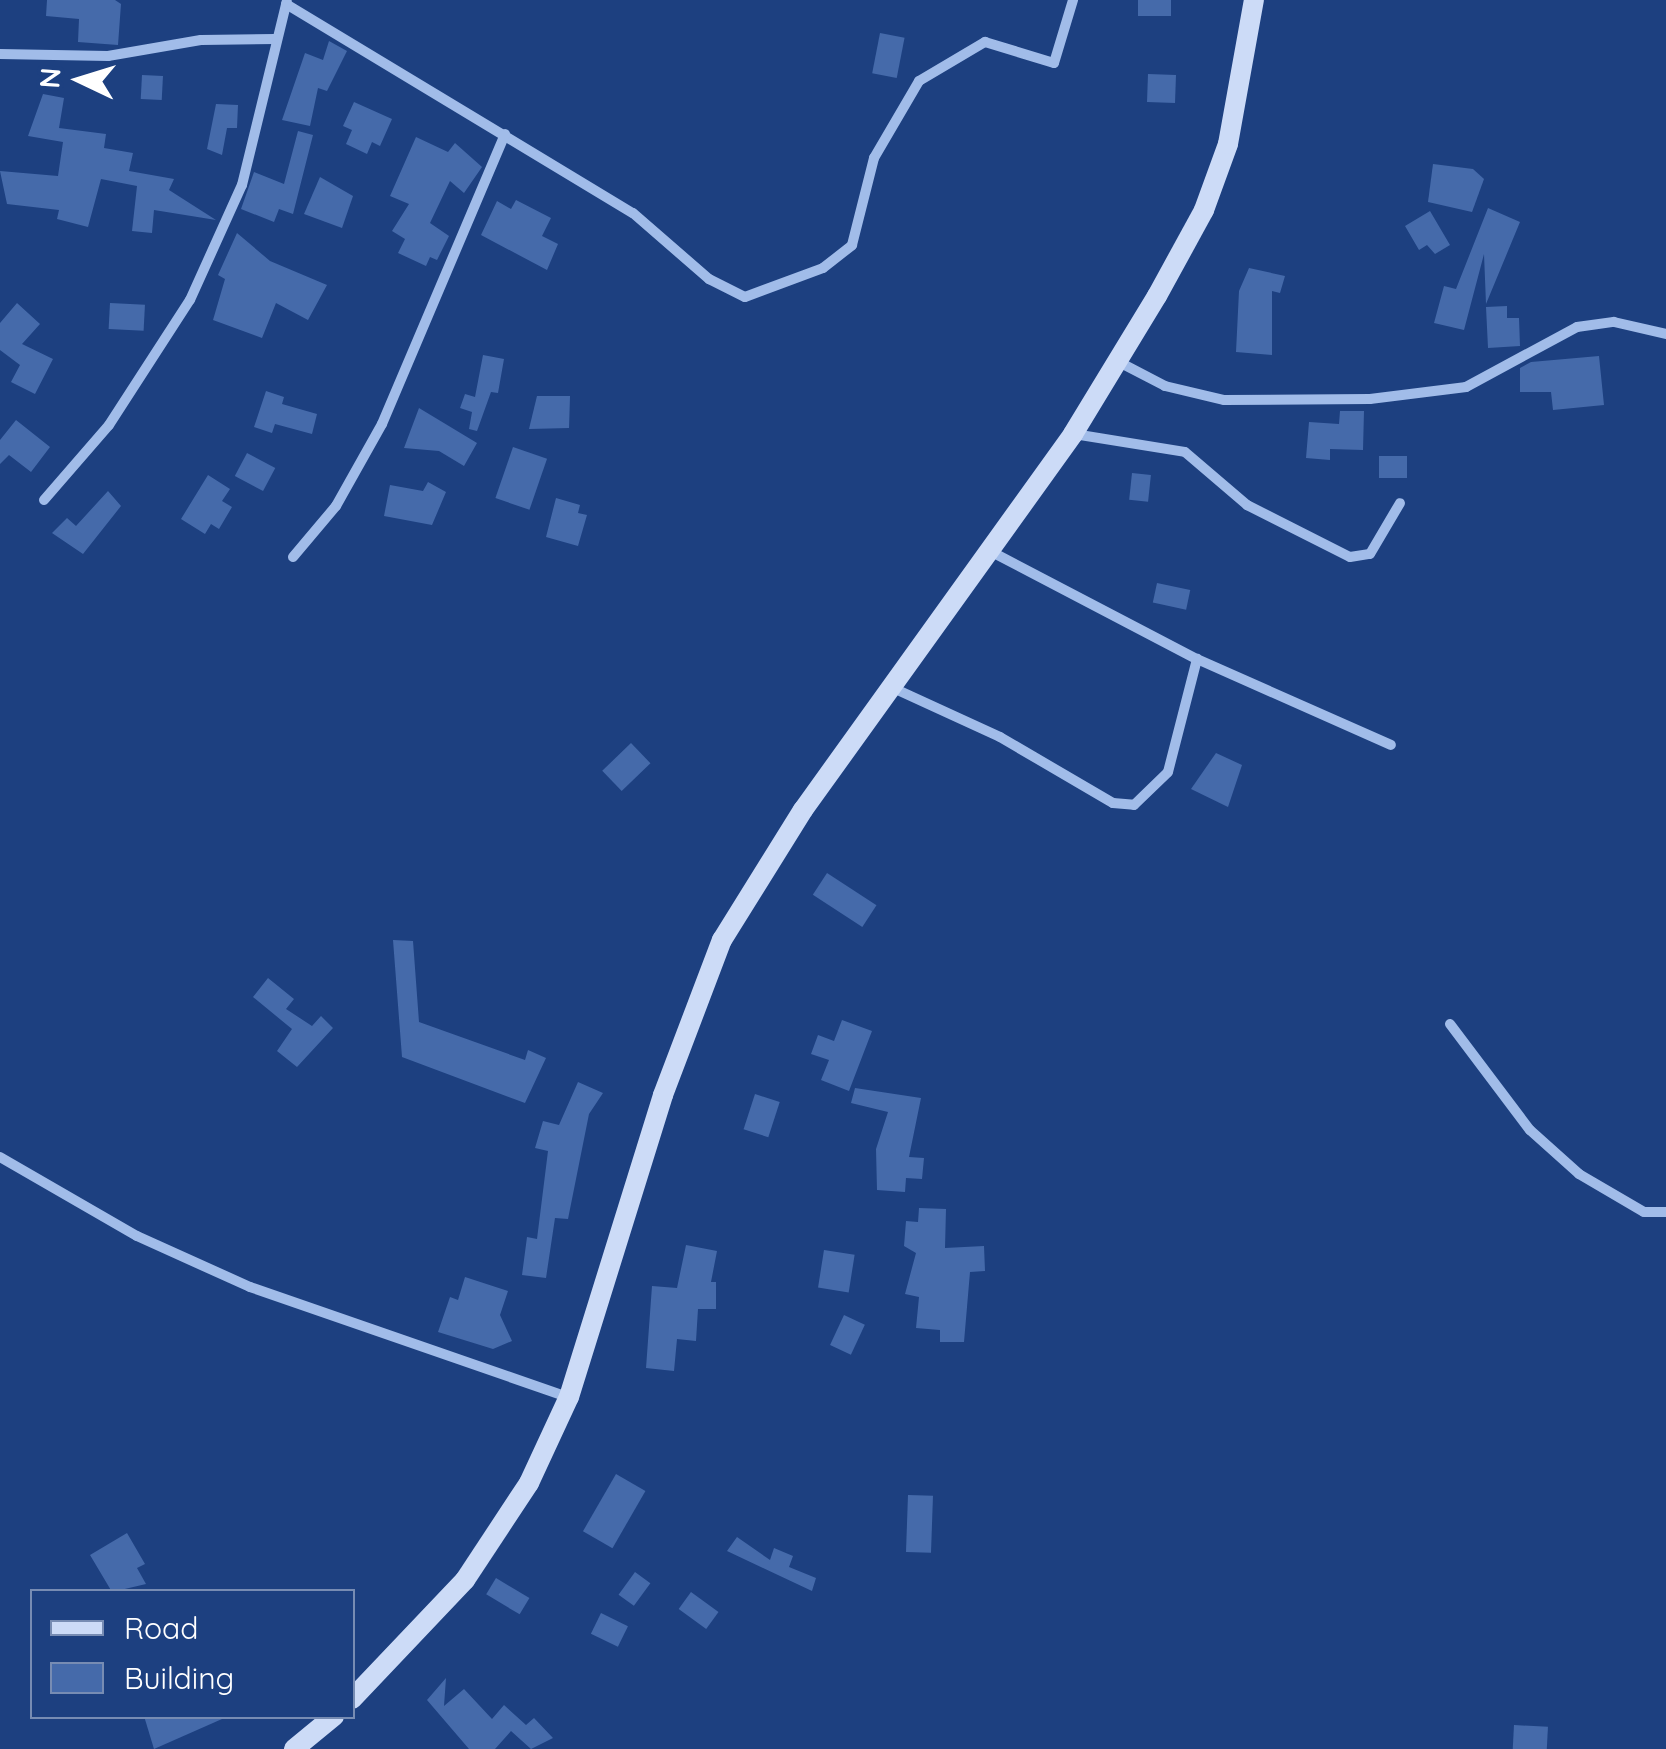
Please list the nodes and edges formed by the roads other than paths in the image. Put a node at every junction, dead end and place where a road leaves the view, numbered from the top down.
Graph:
1 (1073, 0) edge
2 (1254, 0) edge
3 (286, 2) edge
4 (276, 39) junction
5 (0, 54) edge
6 (505, 134) junction
7 (1666, 334) edge
8 (1117, 362) junction
9 (1073, 434) junction
10 (44, 500) dead end
11 (1400, 503) dead end
12 (989, 551) junction
13 (293, 557) dead end
14 (1197, 659) junction
15 (891, 687) junction
16 (1391, 745) dead end
17 (1450, 1024) dead end
18 (0, 1157) edge
19 (1666, 1212) edge
20 (569, 1397) junction
21 (355, 1696) edge
22 (330, 1719) edge
23 (294, 1749) edge

1 - 6 street
2 - 8 main road
3 - 4 street
3 - 6 street
4 - 5 street
4 - 10 street
6 - 13 street
7 - 8 street
8 - 9 main road
9 - 11 street
9 - 12 main road
12 - 14 street
12 - 15 main road
14 - 15 street
14 - 16 street
15 - 20 main road
17 - 19 street
18 - 20 street
20 - 21 main road
22 - 23 main road

